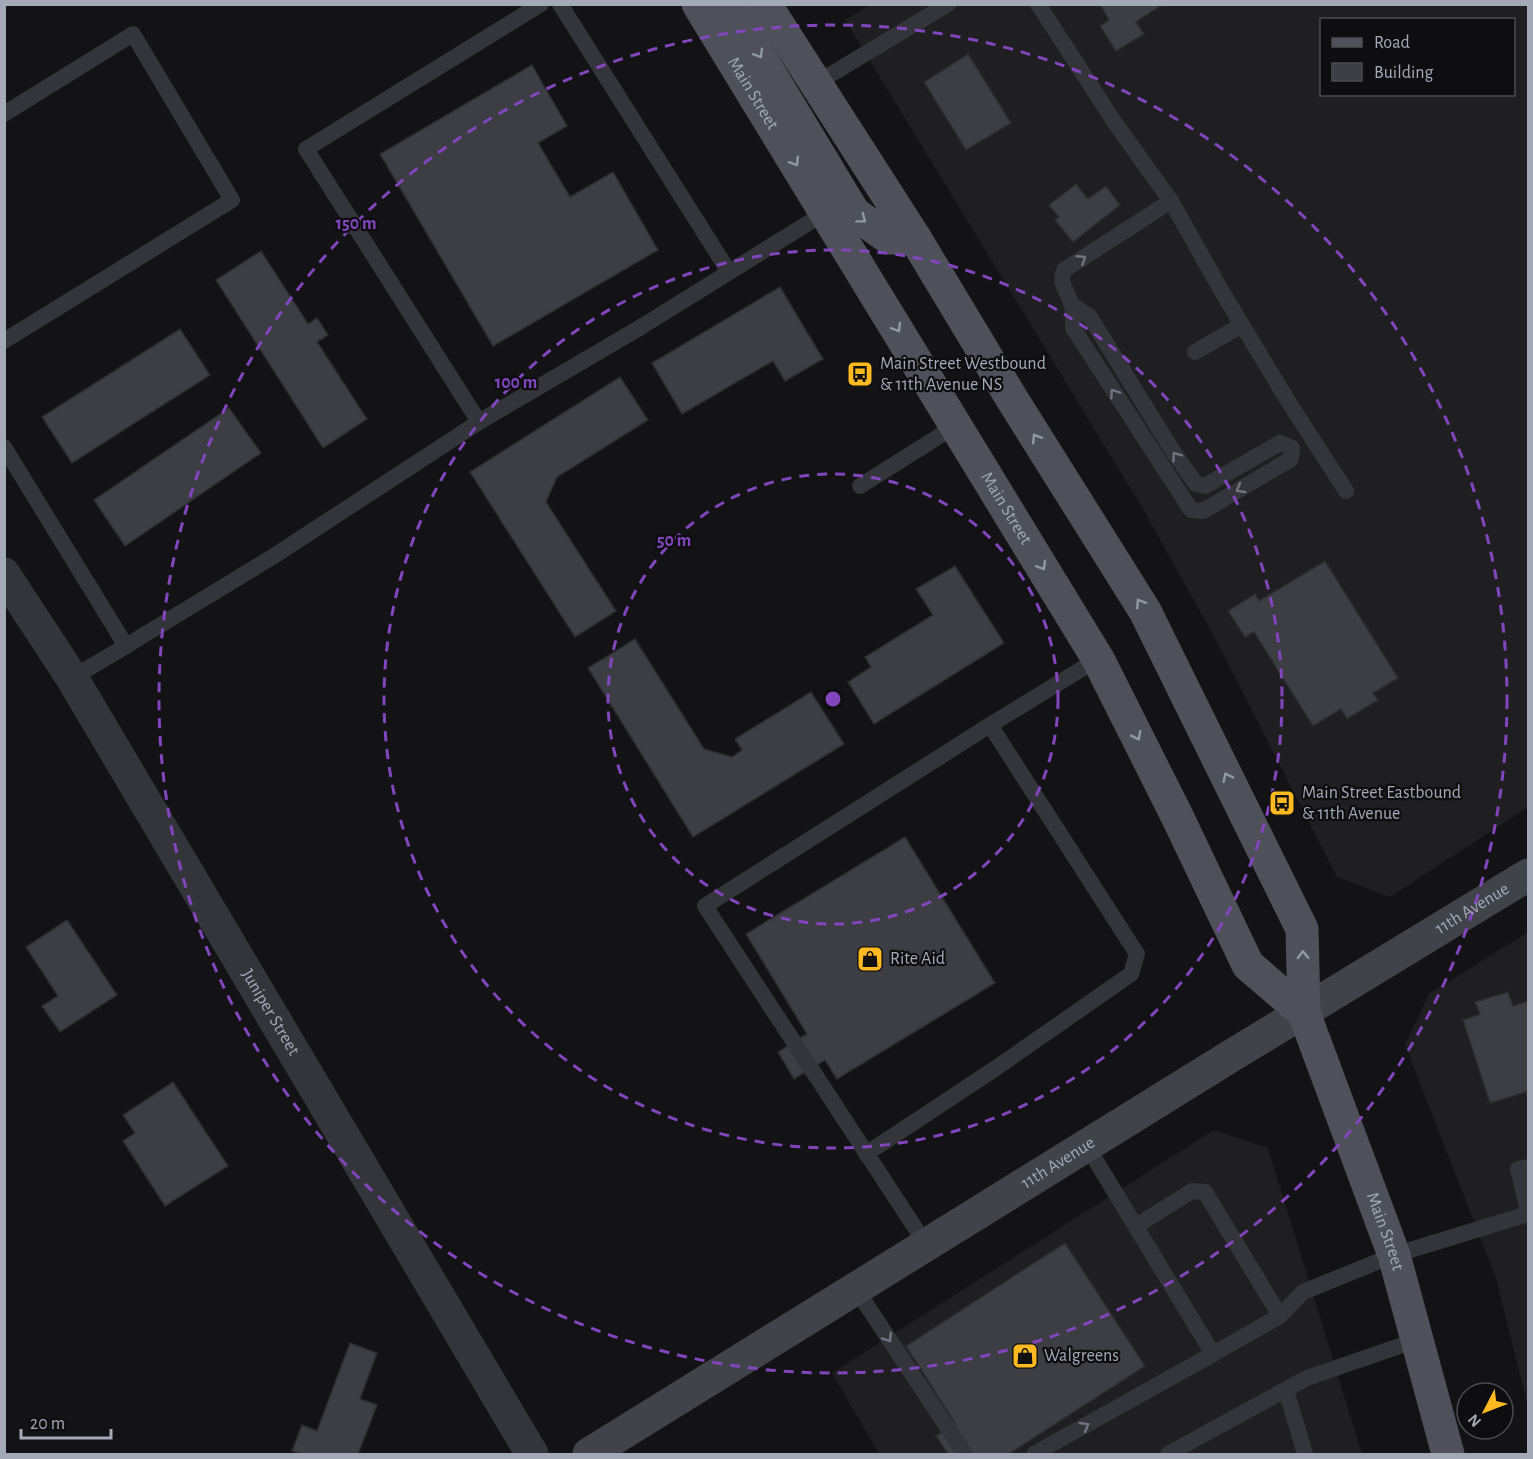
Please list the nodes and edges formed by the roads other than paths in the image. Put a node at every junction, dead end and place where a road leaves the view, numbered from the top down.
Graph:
1 (541, 4) edge
2 (560, 4) edge
3 (698, 4) edge
4 (728, 4) edge
5 (765, 4) edge
6 (948, 4) edge
7 (1038, 4) edge
8 (814, 84) junction
9 (4, 114) edge
10 (1171, 201) junction
11 (826, 212) junction
12 (915, 238) junction
13 (729, 272) junction
14 (1072, 305) junction
15 (1242, 325) junction
16 (4, 341) edge
17 (1195, 352) dead end
18 (479, 422) junction
19 (957, 425) junction
20 (1311, 436) junction
21 (4, 447) edge
22 (1292, 448) junction
23 (860, 486) dead end
24 (1346, 491) dead end
25 (4, 574) edge
26 (126, 646) junction
27 (1098, 659) junction
28 (72, 678) junction
29 (990, 725) junction
30 (1528, 876) edge
31 (1304, 1013) junction
32 (1087, 1146) junction
33 (866, 1154) junction
34 (1528, 1167) edge
35 (1528, 1212) edge
36 (1136, 1226) junction
37 (927, 1246) junction
38 (1394, 1255) junction
39 (856, 1289) junction
40 (1280, 1316) junction
41 (1417, 1340) junction
42 (1213, 1354) junction
43 (1286, 1390) junction
44 (532, 1455) edge
45 (589, 1455) edge
46 (965, 1455) edge
47 (1034, 1455) edge
48 (1168, 1455) edge
49 (1305, 1455) edge
50 (1448, 1455) edge

1 - 18 lane
2 - 13 lane
3 -> 11 main road, Main Street
4 -> 12 main road
5 - 8 main road, Main Street
6 - 8 lane
7 - 10 lane
8 - 12 main road, Main Street
9 - 16 lane
14 -> 10 lane
10 - 15 lane
11 - 13 lane
11 -> 19 main road, Main Street
31 -> 12 main road, Main Street
13 - 18 lane
22 -> 14 lane
22 -> 14 lane
15 - 17 lane
15 - 20 lane
18 - 26 lane
19 - 23 lane
19 -> 27 main road, Main Street
20 - 22 lane
20 - 24 lane
21 - 26 lane
25 - 28 street, Juniper Street
26 - 28 lane
27 - 29 lane
27 -> 31 main road, Main Street
28 - 44 street, Juniper Street
29 - 33 lane
29 - 33 lane
30 - 31 main road, 11th Avenue
31 - 32 main road, 11th Avenue
31 - 38 main road, Main Street
32 - 36 lane
32 - 37 main road, 11th Avenue
33 - 37 lane
34 - 35 lane
35 - 38 lane
36 - 40 lane
36 - 42 lane
37 - 39 main road, 11th Avenue
38 - 40 lane
38 - 41 main road, Main Street
39 - 45 main road, 11th Avenue
39 -> 46 lane
40 - 42 lane
41 - 43 lane
41 - 50 main road, Main Street
47 -> 42 lane
43 - 48 lane
43 - 49 lane

